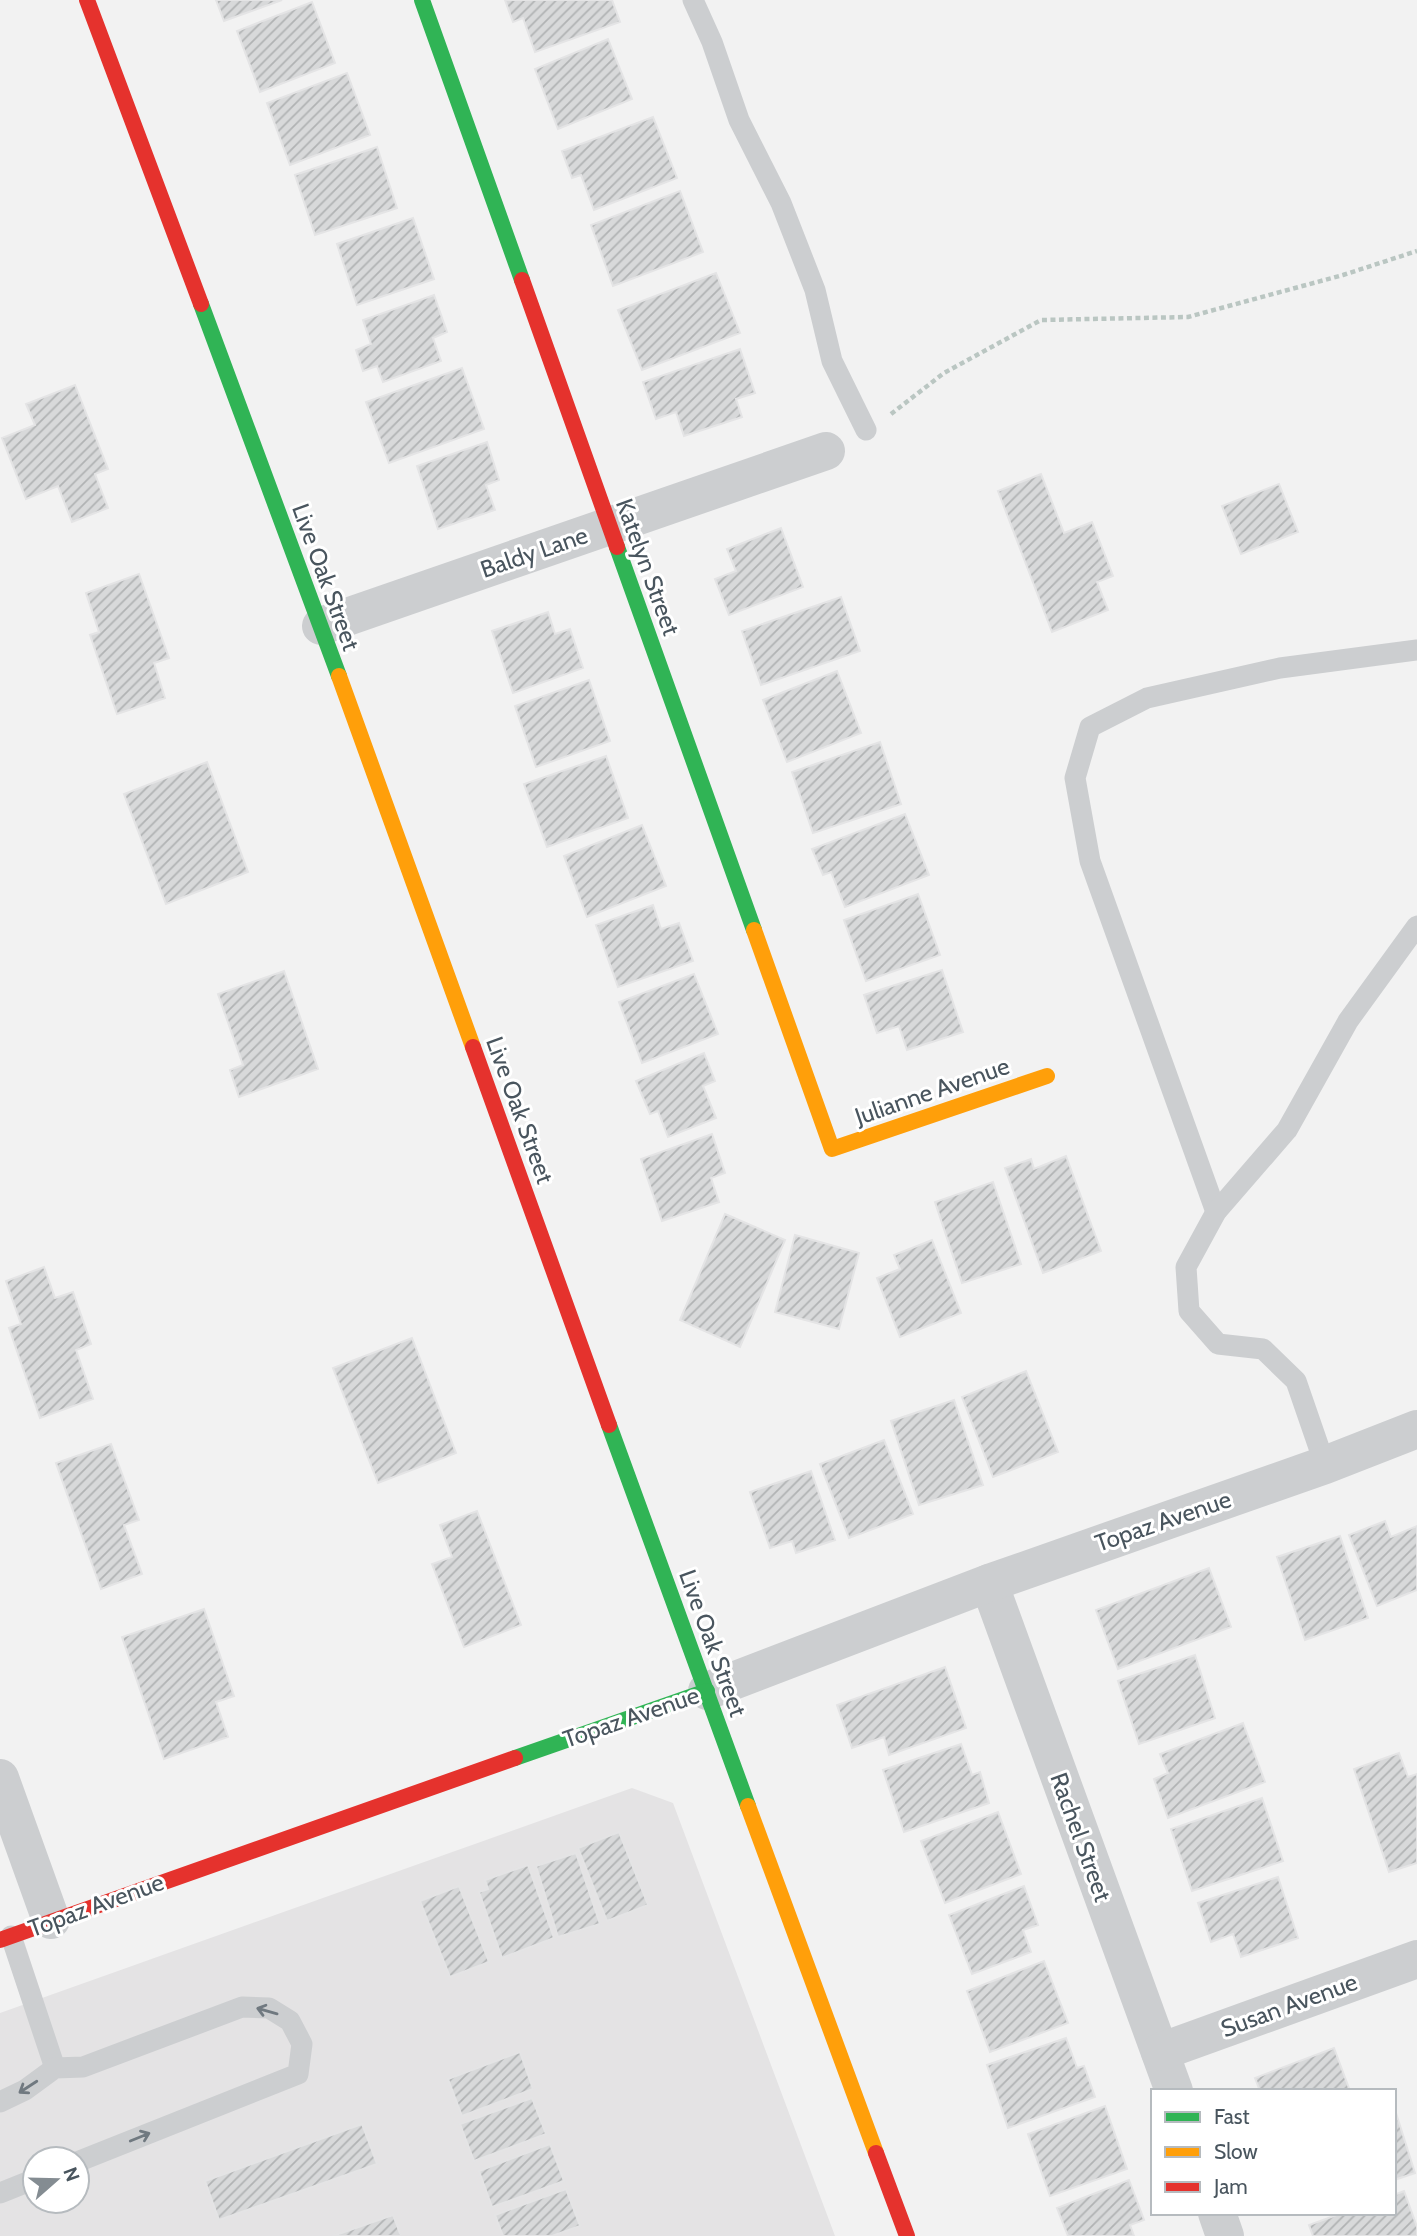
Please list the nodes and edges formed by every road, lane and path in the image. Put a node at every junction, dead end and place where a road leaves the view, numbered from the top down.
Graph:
1 (87, 0) edge
2 (422, 0) edge
3 (694, 0) edge
4 (1417, 251) edge
5 (866, 430) joint
6 (826, 451) dead end
7 (609, 526) junction
8 (321, 626) junction
9 (1417, 650) edge
10 (1417, 926) edge
11 (1047, 1076) dead end
12 (832, 1149) joint
13 (1216, 1212) junction
14 (1417, 1429) edge
15 (1325, 1465) junction
16 (989, 1583) junction
17 (706, 1691) junction
18 (0, 1778) edge
19 (51, 1920) junction
20 (6, 1938) edge
21 (1417, 1959) edge
22 (1160, 2052) junction
23 (55, 2068) junction
24 (1173, 2089) edge
25 (0, 2102) edge
26 (91, 2156) edge
27 (21, 2185) edge
28 (0, 2193) edge
29 (1218, 2215) edge
30 (907, 2236) edge
31 (1225, 2236) edge

1 - 8 street, Live Oak Street
2 - 7 street, Katelyn Street
3 - 5 lane
4 - 5 path
6 - 7 street, Baldy Lane
7 - 8 street, Baldy Lane
7 - 12 street, Katelyn Street
8 - 17 street, Live Oak Street
9 - 13 lane
10 - 13 lane
11 - 12 street, Julianne Avenue
13 - 15 lane
14 - 15 street, Topaz Avenue
15 - 16 street, Topaz Avenue
16 - 17 street, Topaz Avenue
16 - 22 street, Rachel Street
17 - 19 street, Topaz Avenue
17 - 30 street, Live Oak Street
18 - 19 street
19 - 20 street, Topaz Avenue
20 - 23 lane
21 - 22 street, Susan Avenue
22 - 24 street, Rachel Street
23 -> 25 lane
26 -> 23 lane
27 - 28 lane
29 - 31 street

